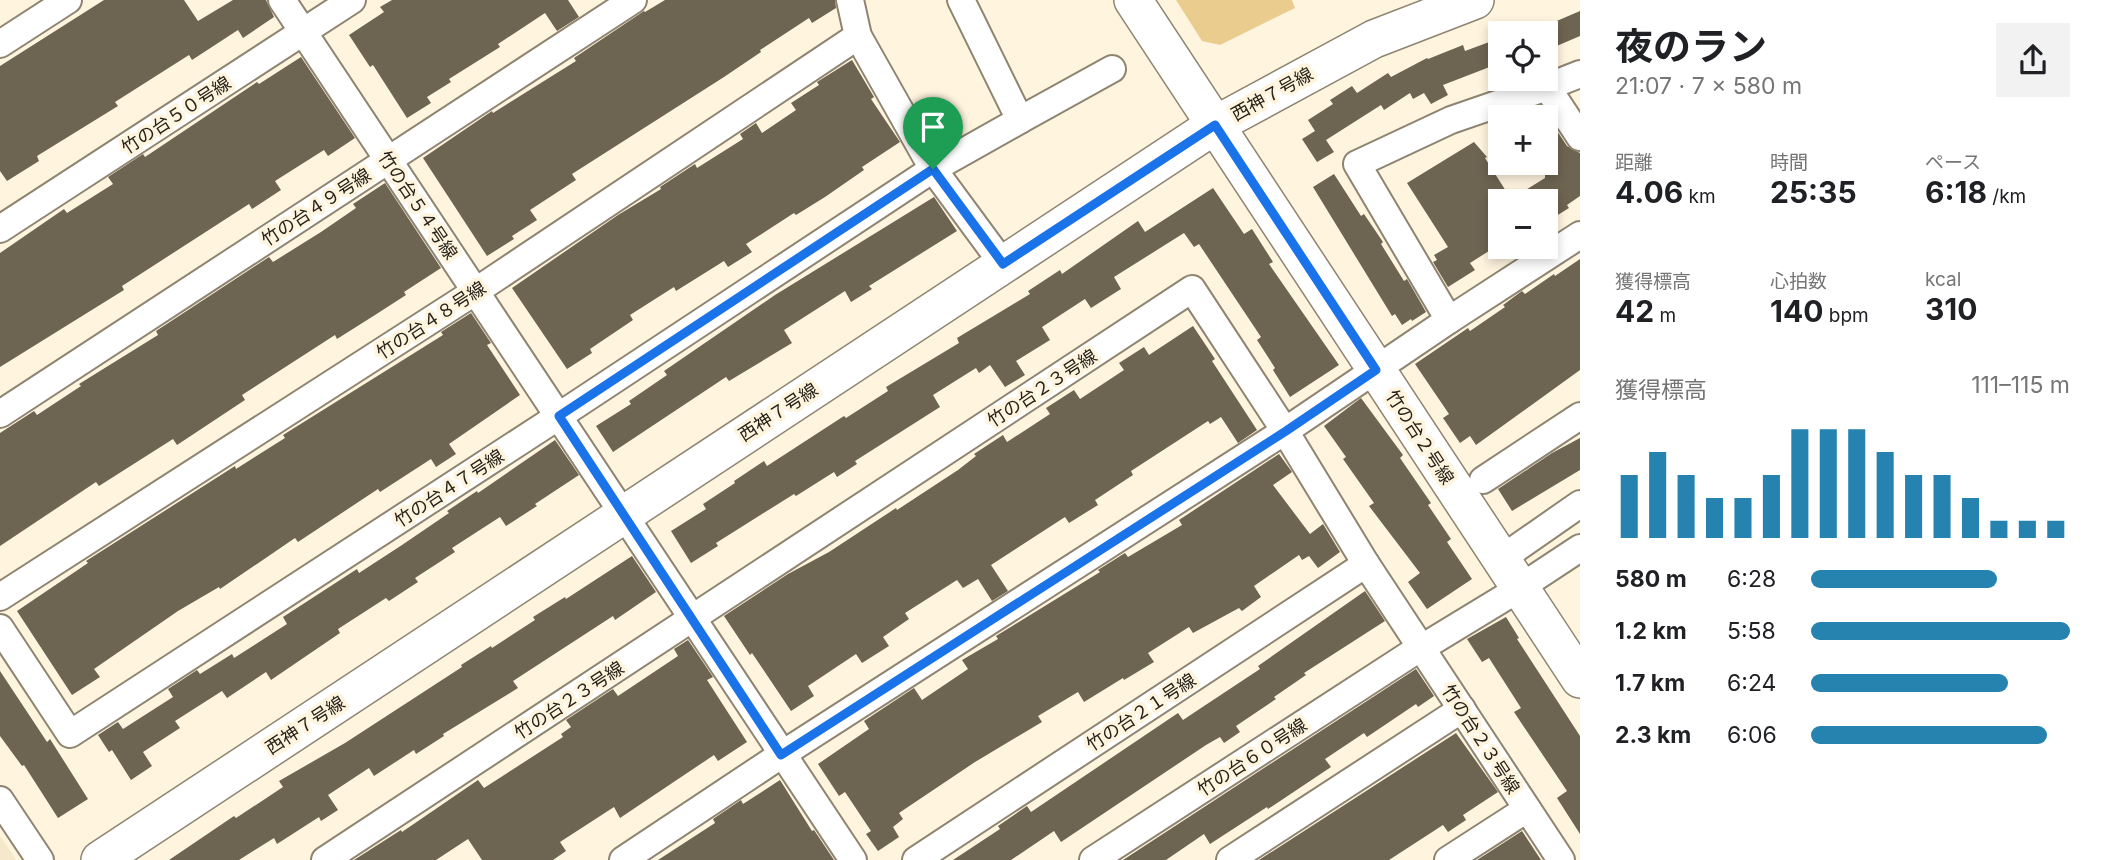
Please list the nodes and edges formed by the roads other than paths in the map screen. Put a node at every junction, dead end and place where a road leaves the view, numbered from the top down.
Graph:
1 (68, 0) edge
2 (282, 0) edge
3 (352, 0) edge
4 (633, 0) edge
5 (850, 0) edge
6 (1133, 0) edge
7 (1475, 0) edge
8 (966, 2) edge
9 (303, 31) junction
10 (858, 36) junction
11 (0, 44) edge
12 (1112, 69) dead end
13 (1580, 74) edge
14 (1558, 83) edge
15 (1535, 91) edge
16 (1550, 91) edge
17 (1020, 120) junction
18 (1215, 125) junction
19 (1580, 137) edge
20 (389, 160) junction
21 (933, 169) junction
22 (0, 229) edge
23 (1580, 235) edge
24 (1003, 264) junction
25 (476, 291) junction
26 (1449, 320) junction
27 (1376, 370) junction
28 (0, 414) edge
29 (559, 416) junction
30 (1580, 416) edge
31 (1286, 431) junction
32 (1483, 480) dead end
33 (1580, 504) edge
34 (624, 514) junction
35 (1580, 548) edge
36 (1501, 559) junction
37 (1366, 564) junction
38 (1533, 579) dead end
39 (1507, 596) dead end
40 (0, 597) edge
41 (691, 620) junction
42 (0, 628) edge
43 (1580, 679) edge
44 (1462, 709) junction
45 (781, 755) junction
46 (0, 800) edge
47 (1527, 809) junction
48 (40, 860) edge
49 (100, 860) edge
50 (324, 860) edge
51 (623, 860) edge
52 (853, 860) edge
53 (916, 860) edge
54 (1093, 860) edge
55 (1230, 860) edge
56 (1448, 860) edge
57 (1561, 860) edge

1 - 11 street
2 - 9 street, 竹の台５４号線
3 - 9 street, 竹の台５０号線
4 - 20 street, 竹の台４９号線
5 - 10 street
6 - 18 street, 竹の台２号線
7 - 18 street, 西神７号線
8 - 17 street
9 - 20 street, 竹の台５４号線
9 - 22 street, 竹の台５０号線
10 - 21 street
10 - 25 street, 竹の台４８号線
12 - 17 street, 竹の台４７号線
13 - 14 street
15 - 26 street
16 - 19 street
17 - 21 street, 竹の台４７号線
18 - 24 street, 西神７号線
18 - 27 street, 竹の台２号線
20 - 25 street, 竹の台５４号線
20 - 28 street, 竹の台４９号線
21 - 24 street
21 - 29 street, 竹の台４７号線
23 - 26 street
24 - 34 street, 西神７号線
25 - 29 street, 竹の台５４号線
25 - 40 street, 竹の台４８号線
26 - 27 street
27 - 31 street
27 - 36 street, 竹の台２号線
29 - 34 street, 竹の台５４号線
29 - 42 street, 竹の台４７号線
30 - 32 street
31 - 37 street, 竹の台２３号線
31 - 41 street, 竹の台２３号線
31 - 45 street
33 - 36 street
34 - 41 street, 竹の台５４号線
34 - 49 street, 西神７号線
35 - 38 street
36 - 43 street, 竹の台２号線
37 - 44 street, 竹の台２３号線
37 - 53 street, 竹の台２１号線
39 - 54 street, 竹の台６０号線
41 - 45 street, 竹の台５４号線
41 - 50 street, 竹の台２３号線
44 - 47 street, 竹の台２３号線
44 - 55 street
45 - 51 street
45 - 52 street, 竹の台５４号線
46 - 48 street
47 - 56 street
47 - 57 street, 竹の台２３号線

